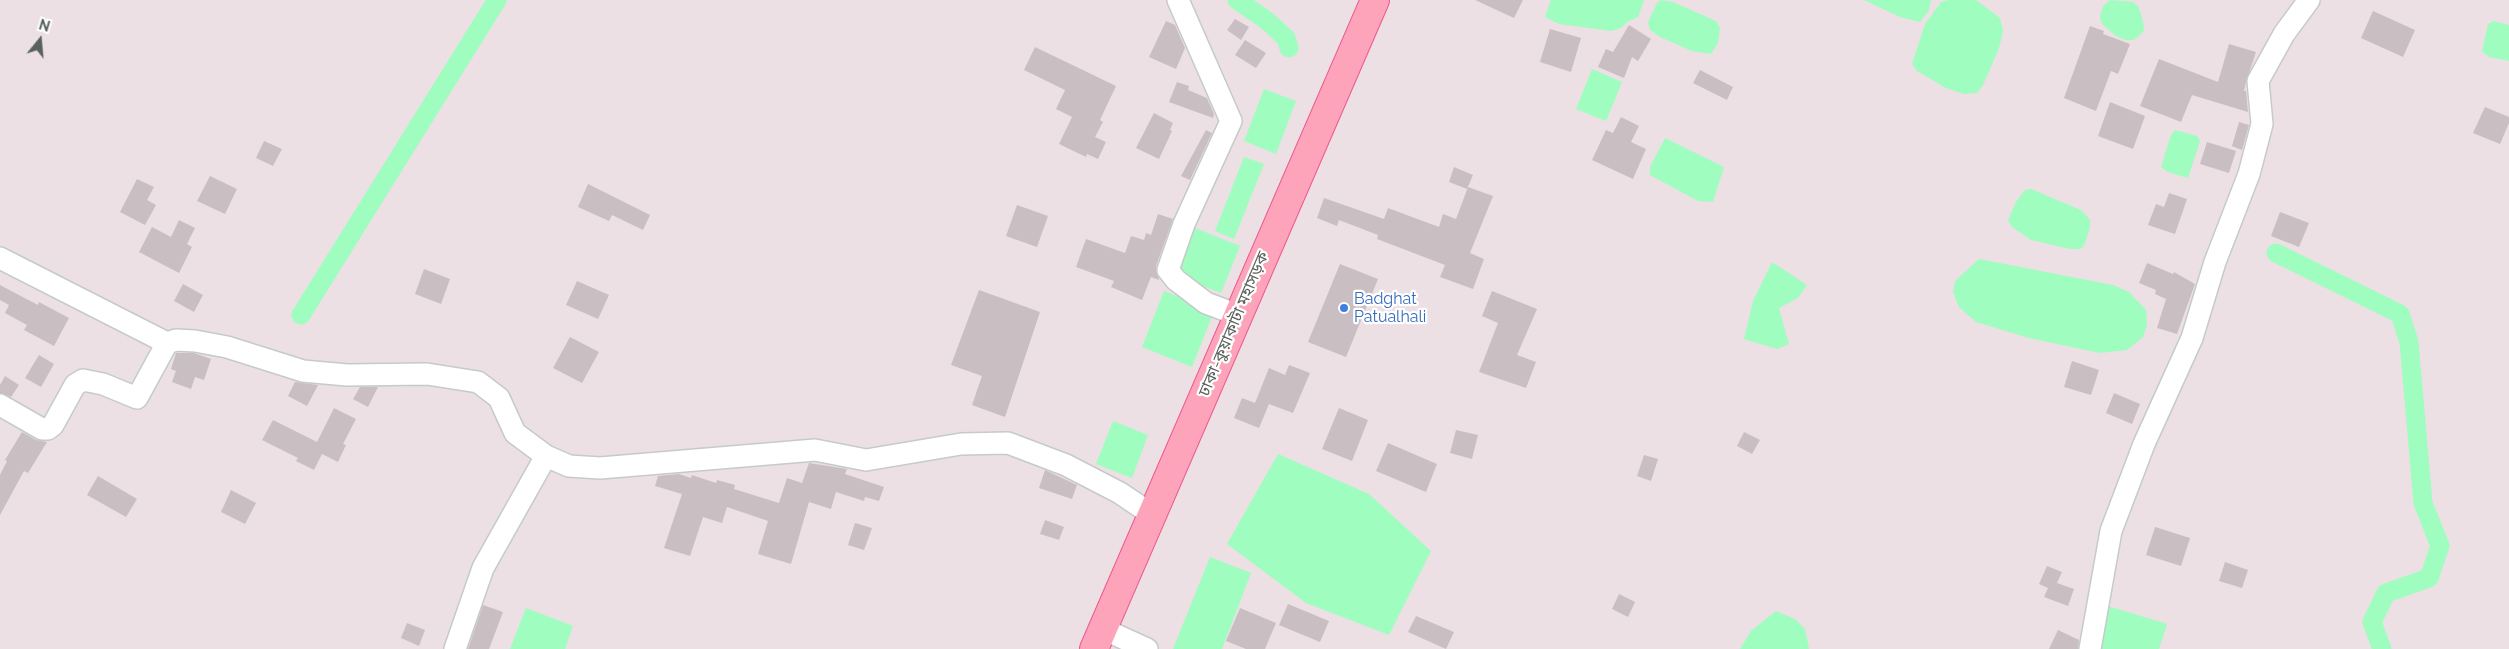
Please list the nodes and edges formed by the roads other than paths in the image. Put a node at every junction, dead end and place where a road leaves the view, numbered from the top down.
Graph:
1 (1178, 0) edge
2 (1375, 0) edge
3 (2309, 0) edge
4 (0, 258) edge
5 (1238, 315) junction
6 (167, 343) junction
7 (0, 405) edge
8 (546, 456) junction
9 (1151, 514) junction
10 (1098, 639) edge
11 (455, 649) edge
12 (1147, 649) edge
13 (2090, 649) edge

1 - 5 street
2 - 5 main road, ঢাকা-কুয়াকাটা মহাসড়ক
3 - 13 street
4 - 6 street
5 - 9 main road, ঢাকা-কুয়াকাটা মহাসড়ক
6 - 7 street
6 - 8 street
8 - 9 street
8 - 11 street
9 - 10 main road, ঢাকা-কুয়াকাটা মহাসড়ক
10 - 12 street

